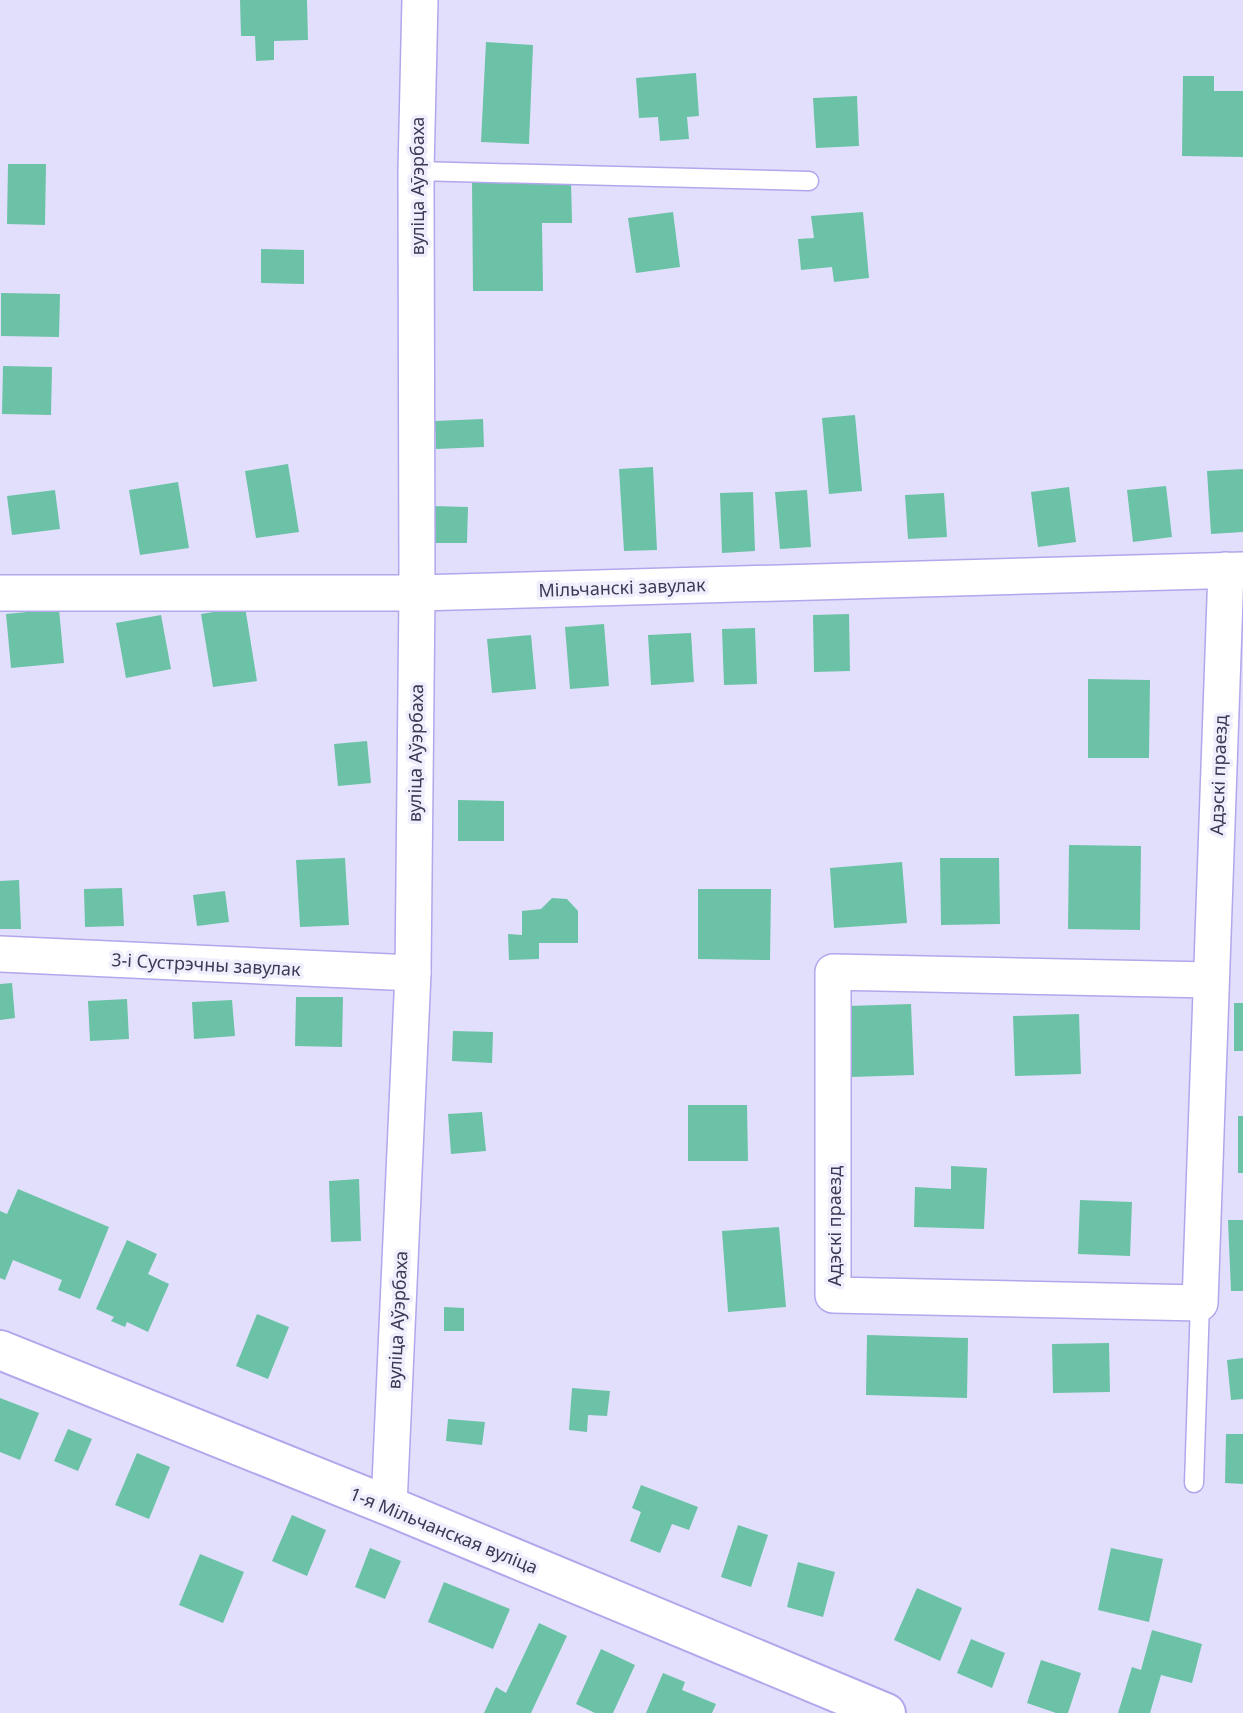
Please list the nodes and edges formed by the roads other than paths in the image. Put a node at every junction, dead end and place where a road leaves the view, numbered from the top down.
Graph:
1 (420, 0) edge
2 (416, 171) junction
3 (808, 181) dead end
4 (1235, 570) edge
5 (0, 593) edge
6 (417, 593) junction
7 (0, 954) edge
8 (413, 973) junction
9 (1210, 980) junction
10 (1199, 1303) junction
11 (0, 1350) edge
12 (1194, 1483) dead end
13 (389, 1506) junction
14 (886, 1713) edge

1 - 2 street, вуліца Аўэрбаха
2 - 3 lane
2 - 6 street, вуліца Аўэрбаха
4 - 6 street, Мільчанскі завулак
4 - 9 street, Адэскі праезд
5 - 6 street, Мільчанскі завулак
6 - 8 street, вуліца Аўэрбаха
7 - 8 street, 3-і Сустрэчны завулак
8 - 13 street, вуліца Аўэрбаха
9 - 10 street, Адэскі праезд
9 - 10 street, Адэскі праезд
10 - 12 lane
11 - 13 street, 1-я Мільчанская вуліца
13 - 14 street, 1-я Мільчанская вуліца

